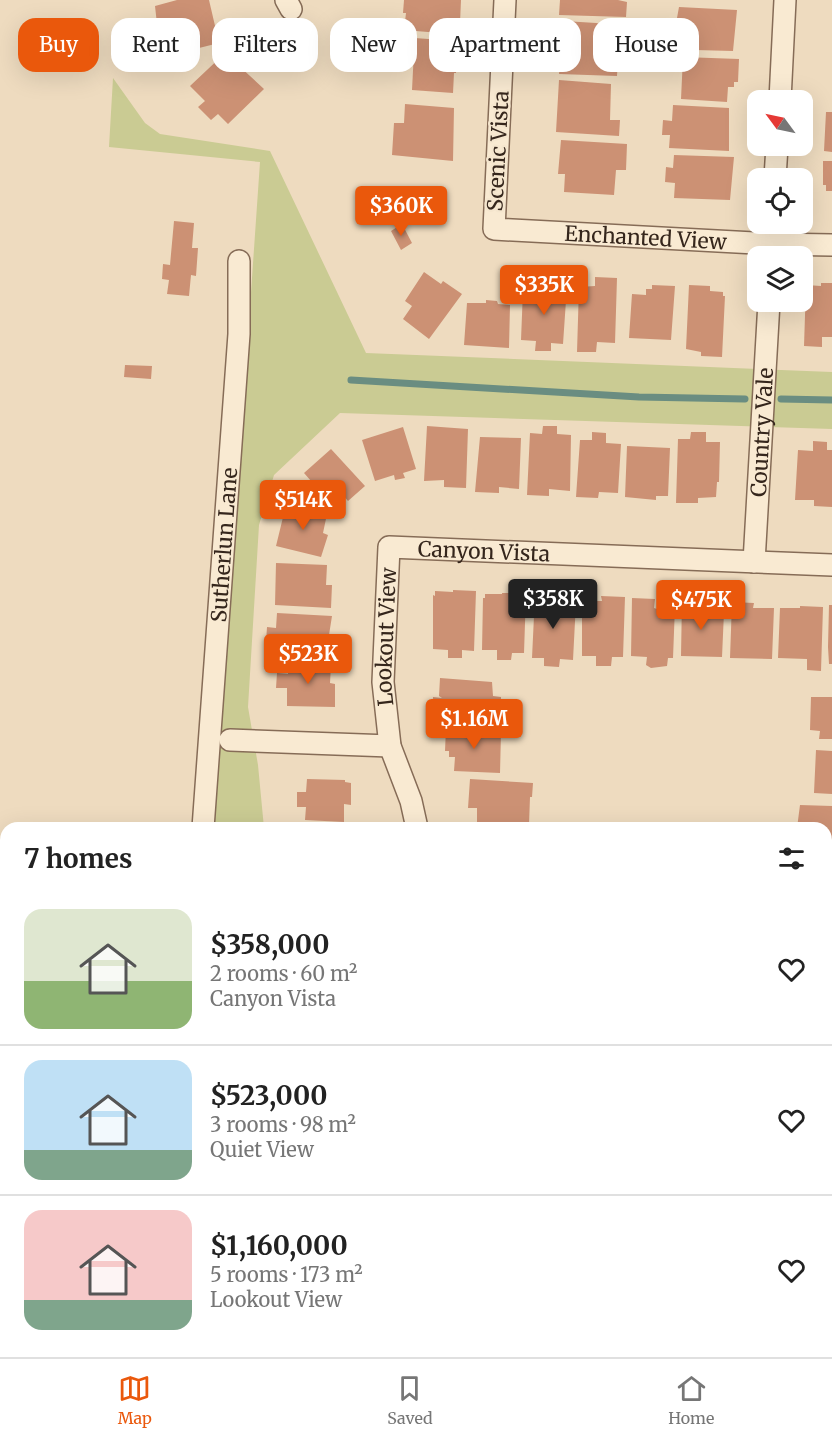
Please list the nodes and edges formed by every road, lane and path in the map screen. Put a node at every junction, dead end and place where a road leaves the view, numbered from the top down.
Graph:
1 (505, 0) edge
2 (785, 0) edge
3 (780, 90) edge
4 (494, 229) joint
5 (772, 241) edge
6 (832, 245) edge
7 (239, 261) dead end
8 (768, 312) edge
9 (389, 547) joint
10 (754, 561) junction
11 (832, 565) edge
12 (230, 740) dead end
13 (390, 746) junction
14 (203, 822) edge
15 (416, 822) edge

1 - 4 street, Scenic Vista
2 - 3 street
4 - 5 street, Enchanted View
5 - 6 street, Enchanted View
7 - 14 street, Sutherlun Lane
8 - 10 street, Country Vale
9 - 10 street, Canyon Vista
9 - 13 street, Lookout View
10 - 11 street, Canyon Vista
12 - 13 street
13 - 15 street, Lookout View

